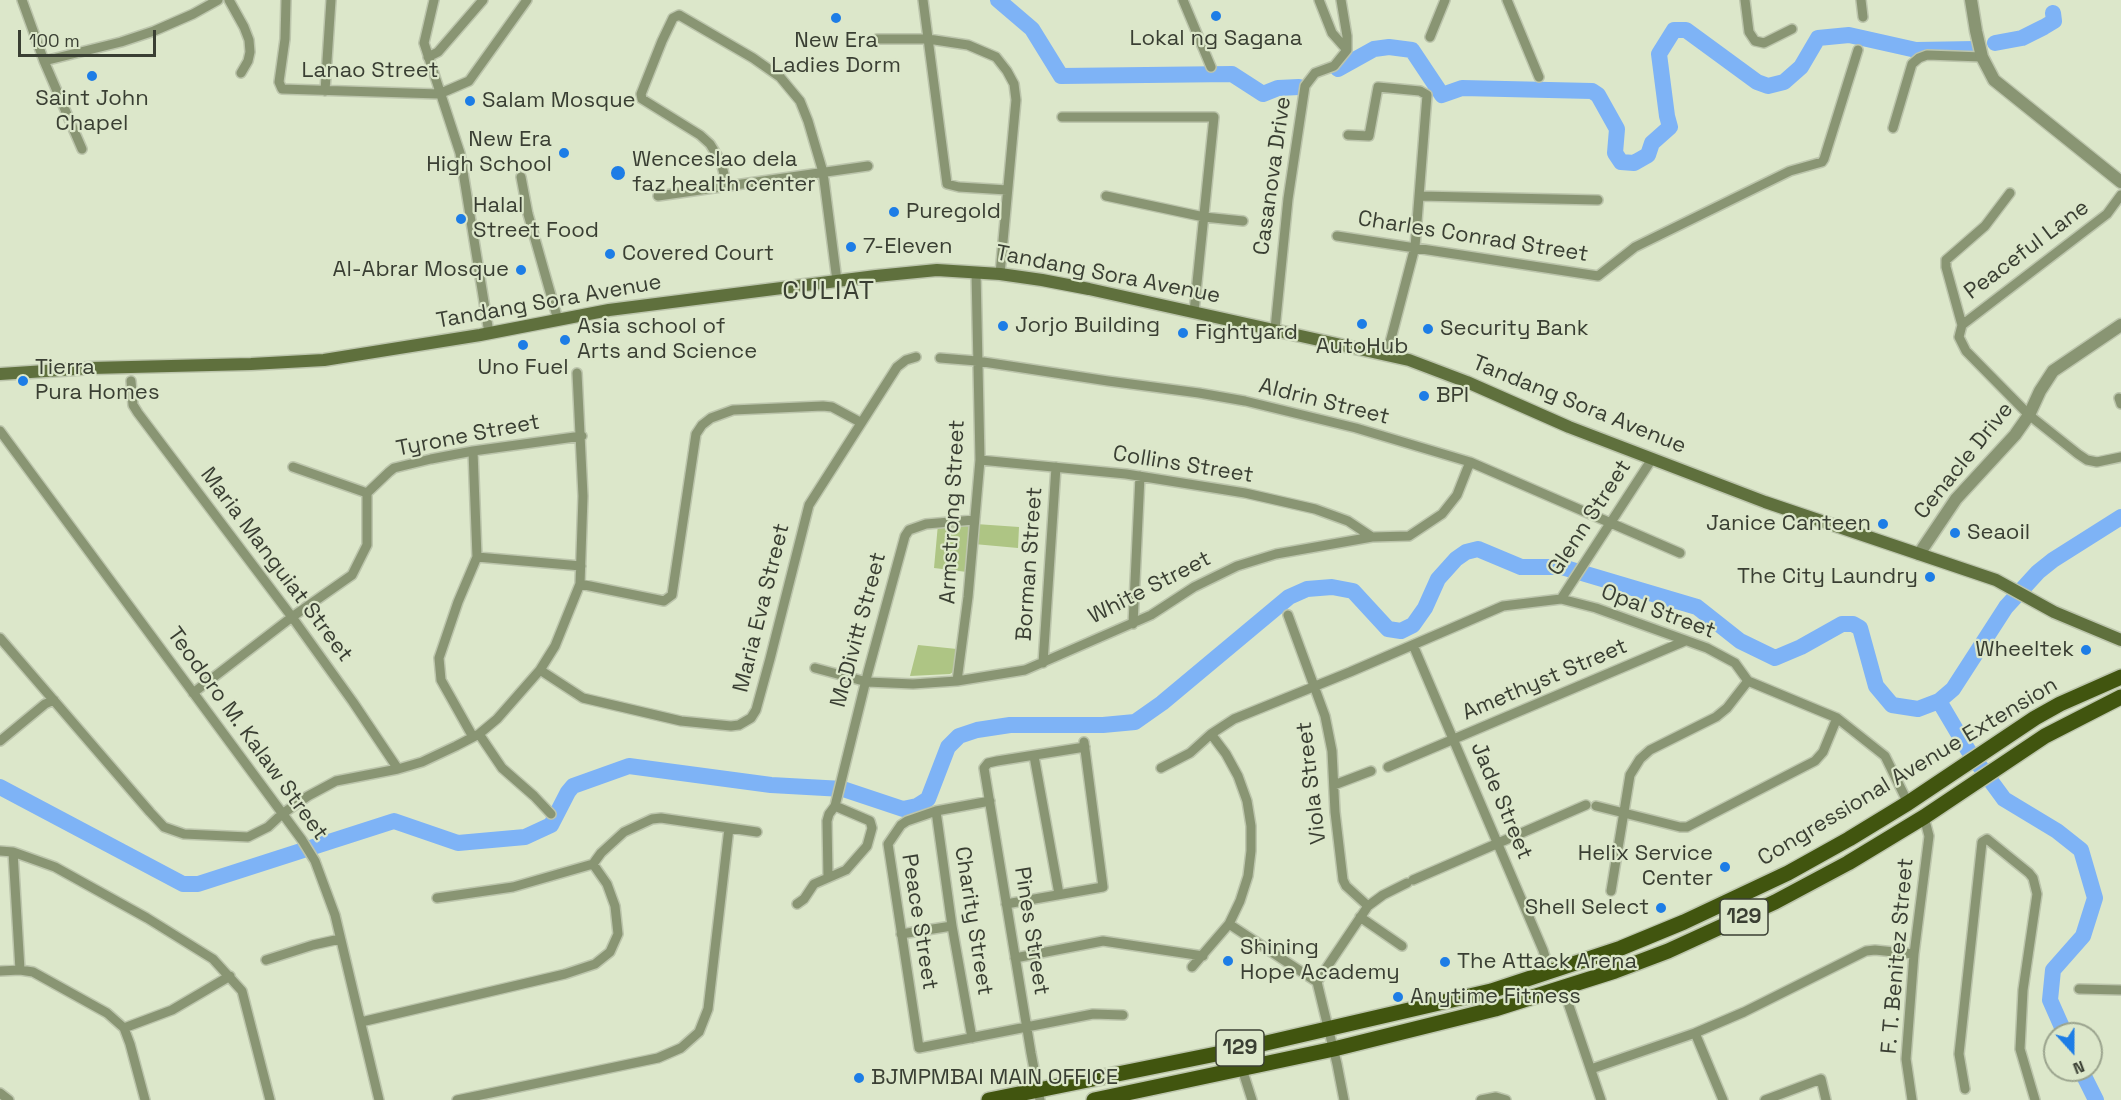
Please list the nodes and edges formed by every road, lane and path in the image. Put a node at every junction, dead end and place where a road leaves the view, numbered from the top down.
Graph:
1 (22, 0) edge
2 (218, 0) edge
3 (229, 0) edge
4 (286, 0) edge
5 (331, 0) edge
6 (434, 0) edge
7 (483, 0) edge
8 (527, 0) edge
9 (923, 0) edge
10 (1183, 0) edge
11 (1319, 0) edge
12 (1341, 0) edge
13 (1445, 0) edge
14 (1507, 0) edge
15 (1745, 0) edge
16 (1861, 0) edge
17 (1971, 0) edge
18 (1863, 17) dead end
19 (1792, 29) dead end
20 (1430, 37) dead end
21 (878, 39) dead end
22 (928, 39) junction
23 (1347, 50) junction
24 (1858, 50) dead end
25 (428, 57) junction
26 (1982, 57) junction
27 (44, 61) junction
28 (1211, 67) dead end
29 (241, 73) dead end
30 (1539, 77) dead end
31 (326, 91) junction
32 (439, 94) junction
33 (1062, 117) dead end
34 (1893, 128) dead end
35 (1348, 135) dead end
36 (82, 149) dead end
37 (868, 166) dead end
38 (823, 172) junction
39 (521, 177) dead end
40 (2121, 182) edge
41 (727, 186) junction
42 (1007, 190) junction
43 (2010, 193) dead end
44 (2121, 195) edge
45 (658, 196) dead end
46 (1106, 196) dead end
47 (1420, 196) junction
48 (1598, 200) dead end
49 (1204, 217) junction
50 (1243, 221) dead end
51 (1337, 236) dead end
52 (1416, 247) junction
53 (976, 272) junction
54 (1000, 274) junction
55 (837, 281) junction
56 (1194, 312) junction
57 (558, 320) junction
58 (1962, 325) junction
59 (2121, 325) edge
60 (1275, 328) junction
61 (489, 333) junction
62 (1387, 354) junction
63 (916, 357) dead end
64 (940, 358) dead end
65 (977, 361) junction
66 (577, 373) dead end
67 (0, 374) edge
68 (131, 381) dead end
69 (2029, 415) junction
70 (860, 422) junction
71 (0, 431) edge
72 (582, 436) junction
73 (473, 451) junction
74 (2121, 457) edge
75 (1652, 459) junction
76 (980, 460) junction
77 (1470, 462) junction
78 (292, 467) dead end
79 (1056, 468) junction
80 (1140, 476) junction
81 (367, 493) junction
82 (974, 520) junction
83 (1611, 524) junction
84 (1372, 537) junction
85 (1680, 553) dead end
86 (1919, 554) junction
87 (477, 557) junction
88 (581, 566) junction
89 (580, 585) junction
90 (1561, 599) junction
91 (1288, 615) dead end
92 (292, 617) junction
93 (1133, 624) junction
94 (0, 638) edge
95 (2121, 640) edge
96 (1685, 641) junction
97 (1413, 645) junction
98 (1043, 663) junction
99 (815, 668) dead end
100 (540, 670) junction
101 (2121, 677) edge
102 (957, 681) junction
103 (1748, 681) junction
104 (867, 682) junction
105 (1314, 687) junction
106 (192, 693) junction
107 (2121, 697) edge
108 (54, 700) junction
109 (1837, 718) junction
110 (1211, 734) junction
111 (476, 735) junction
112 (0, 741) edge
113 (1454, 741) junction
114 (1034, 756) junction
115 (1388, 767) dead end
116 (1161, 768) dead end
117 (398, 770) junction
118 (1371, 771) dead end
119 (1334, 785) junction
120 (990, 801) junction
121 (1908, 802) junction
122 (835, 806) junction
123 (936, 811) junction
124 (1625, 812) junction
125 (282, 814) junction
126 (551, 814) dead end
127 (1924, 817) junction
128 (729, 828) junction
129 (757, 832) dead end
130 (1498, 844) junction
131 (0, 851) edge
132 (13, 852) junction
133 (593, 864) junction
134 (828, 877) junction
135 (1611, 891) dead end
136 (1059, 894) junction
137 (437, 898) dead end
138 (797, 904) dead end
139 (1006, 904) junction
140 (1368, 906) junction
141 (1360, 917) junction
142 (1229, 924) junction
143 (952, 926) junction
144 (901, 934) junction
145 (340, 939) junction
146 (1402, 945) dead end
147 (1914, 954) junction
148 (1203, 956) junction
149 (1015, 958) junction
150 (266, 960) dead end
151 (1192, 967) dead end
152 (20, 970) junction
153 (0, 971) edge
154 (1550, 973) junction
155 (230, 976) junction
156 (1317, 982) junction
157 (1563, 988) junction
158 (2079, 989) dead end
159 (2121, 990) edge
160 (1491, 991) junction
161 (1495, 1009) junction
162 (1123, 1015) dead end
163 (361, 1022) junction
164 (1027, 1028) junction
165 (124, 1029) junction
166 (1329, 1029) junction
167 (1695, 1033) junction
168 (972, 1038) junction
169 (1334, 1049) junction
170 (1236, 1050) junction
171 (1242, 1069) junction
172 (1591, 1069) junction
173 (1965, 1089) dead end
174 (0, 1093) edge
175 (1039, 1095) edge
176 (9, 1100) edge
177 (145, 1100) edge
178 (270, 1100) edge
179 (379, 1100) edge
180 (457, 1100) edge
181 (989, 1100) edge
182 (1094, 1100) edge
183 (1252, 1100) edge
184 (1344, 1100) edge
185 (1480, 1100) edge
186 (1506, 1100) edge
187 (1601, 1100) edge
188 (1723, 1100) edge
189 (1765, 1100) edge
190 (1826, 1100) edge
191 (1912, 1100) edge
192 (2035, 1100) edge

1 - 27 street
2 - 27 street
3 - 29 street
4 - 31 street, Lanao Street
5 - 31 street
6 - 25 street
7 - 25 street
8 - 32 street, Lanao Street
9 - 22 street
10 - 28 street
11 - 23 street
12 - 23 street
13 - 20 street
14 - 30 street
15 - 19 street
16 - 18 street
17 - 26 street
21 - 22 street
22 - 42 street
22 - 42 street
23 - 60 street, Casanova Drive
24 - 52 street, Charles Conrad Street
25 - 32 street
26 - 34 street
26 - 40 street
27 - 36 street
31 - 32 street, Lanao Street
32 - 61 street
33 - 49 street
35 - 47 street
37 - 38 street
38 - 41 street
38 - 41 street
38 - 55 street
39 - 57 street
41 - 45 street
42 - 54 street
43 - 58 street
44 - 58 street, Peaceful Lane
46 - 49 street
47 - 48 street
47 - 52 street
49 - 50 street
49 - 56 street
51 - 52 street, Charles Conrad Street
52 - 62 street
53 - 54 main road, Tandang Sora Avenue
53 - 55 main road, Tandang Sora Avenue
53 - 65 street, Armstrong Street
54 - 56 main road, Tandang Sora Avenue
55 - 57 main road, Tandang Sora Avenue
56 - 60 main road, Tandang Sora Avenue
57 - 61 main road, Tandang Sora Avenue
58 - 69 street, Peaceful Lane
59 - 69 street, Cenacle Drive
60 - 62 main road, Tandang Sora Avenue
61 - 67 main road, Tandang Sora Avenue
62 - 75 main road, Tandang Sora Avenue
63 - 70 street, Maria Eva Street
64 - 65 street, Aldrin Street
65 - 76 street, Armstrong Street
65 - 77 street, Aldrin Street
66 - 72 street
68 - 92 street, Maria Manguiat Street
69 - 74 street
69 - 86 street, Cenacle Drive
70 - 89 street
70 - 100 street, Maria Eva Street
71 - 106 street, Teodoro M. Kalaw Street
72 - 73 street, Tyrone Street
72 - 88 street
73 - 81 street, Tyrone Street
73 - 87 street
75 - 83 street, Glenn Street
75 - 86 main road, Tandang Sora Avenue
76 - 79 street, Collins Street
76 - 82 street, Armstrong Street
77 - 83 street, Aldrin Street
77 - 84 street, White Street
78 - 81 street
79 - 80 street, Collins Street
79 - 98 street, Borman Street
80 - 84 street, Collins Street
80 - 93 street
81 - 92 street
82 - 102 street, Armstrong Street
82 - 104 street, McDivitt Street
83 - 85 street, Aldrin Street
83 - 90 street, Glenn Street
84 - 93 street, White Street
86 - 95 main road, Tandang Sora Avenue
87 - 88 street
87 - 111 street
88 - 89 street
89 - 100 street
90 - 96 street, Opal Street
90 - 97 street, Opal Street
91 - 105 street, Viola Street
92 - 106 street
92 - 117 street, Maria Manguiat Street
93 - 98 street, White Street
94 - 108 street
96 - 103 street, Opal Street
96 - 113 street, Amethyst Street
97 - 105 street, Opal Street
97 - 113 street, Jade Street
98 - 102 street, White Street
99 - 104 street, White Street
100 - 111 street
101 - 121 main road, Congressional Avenue Extension / 129
102 - 104 street, White Street
103 - 109 street, Opal Street
103 - 124 street
104 - 122 street, McDivitt Street
105 - 110 street, Opal Street
105 - 119 street, Viola Street
106 - 125 street, Teodoro M. Kalaw Street
107 - 127 main road, Congressional Avenue Extension / 129
108 - 112 street
108 - 125 street
109 - 121 street, Opal Street
109 - 124 street
110 - 116 street, Opal Street
110 - 142 street
111 - 117 street
111 - 126 street
113 - 115 street, Amethyst Street
113 - 130 street, Jade Street
114 - 120 street, Pines Street
114 - 136 street
114 - 136 street
117 - 125 street
118 - 119 street
119 - 140 street, Viola Street
120 - 123 street, Peace Street
120 - 139 street, Pines Street
121 - 154 main road, Congressional Avenue Extension / 129
122 - 134 street, McDivitt Street
122 - 134 street
123 - 143 street, Charity Street
123 - 144 street, Peace Street
124 - 130 street
124 - 135 street
125 - 145 street, Teodoro M. Kalaw Street
127 - 147 street, F. T. Benitez Street
127 - 157 main road, Congressional Avenue Extension / 129
128 - 129 street
128 - 133 street
128 - 180 street
130 - 140 street
130 - 154 street, Jade Street
131 - 132 street
132 - 152 street
132 - 155 street
133 - 137 street
133 - 163 street
134 - 138 street
136 - 139 street
139 - 149 street, Pines Street
140 - 141 street
141 - 146 street
141 - 156 street
142 - 148 street
142 - 156 street
143 - 144 street
143 - 168 street, Charity Street
144 - 168 street, Peace Street
145 - 150 street
145 - 163 street, Teodoro M. Kalaw Street
147 - 167 street
147 - 191 street, F. T. Benitez Street
148 - 149 street
148 - 151 street
149 - 164 street, Pines Street
152 - 153 street
152 - 165 street
154 - 160 main road, Congressional Avenue Extension / 129
155 - 165 street
155 - 178 street
156 - 166 street
157 - 161 main road, Congressional Avenue Extension / 129
157 - 172 street
158 - 159 street
160 - 161 main road
160 - 166 main road, Congressional Avenue Extension / 129
161 - 169 main road, Congressional Avenue Extension / 129
162 - 164 street
163 - 179 street, Teodoro M. Kalaw Street
164 - 168 street
164 - 175 street, Pines Street
165 - 177 street
166 - 169 street
166 - 170 main road, Congressional Avenue Extension / 129
167 - 172 street
167 - 188 street
169 - 171 main road, Congressional Avenue Extension / 129
169 - 184 street
170 - 171 street
170 - 175 main road, Congressional Avenue Extension / 129
171 - 182 main road, Congressional Avenue Extension / 129
171 - 183 street
172 - 187 street
173 - 192 street
174 - 176 street
175 - 181 main road, Congressional Avenue Extension / 129
185 - 186 street
189 - 190 street

